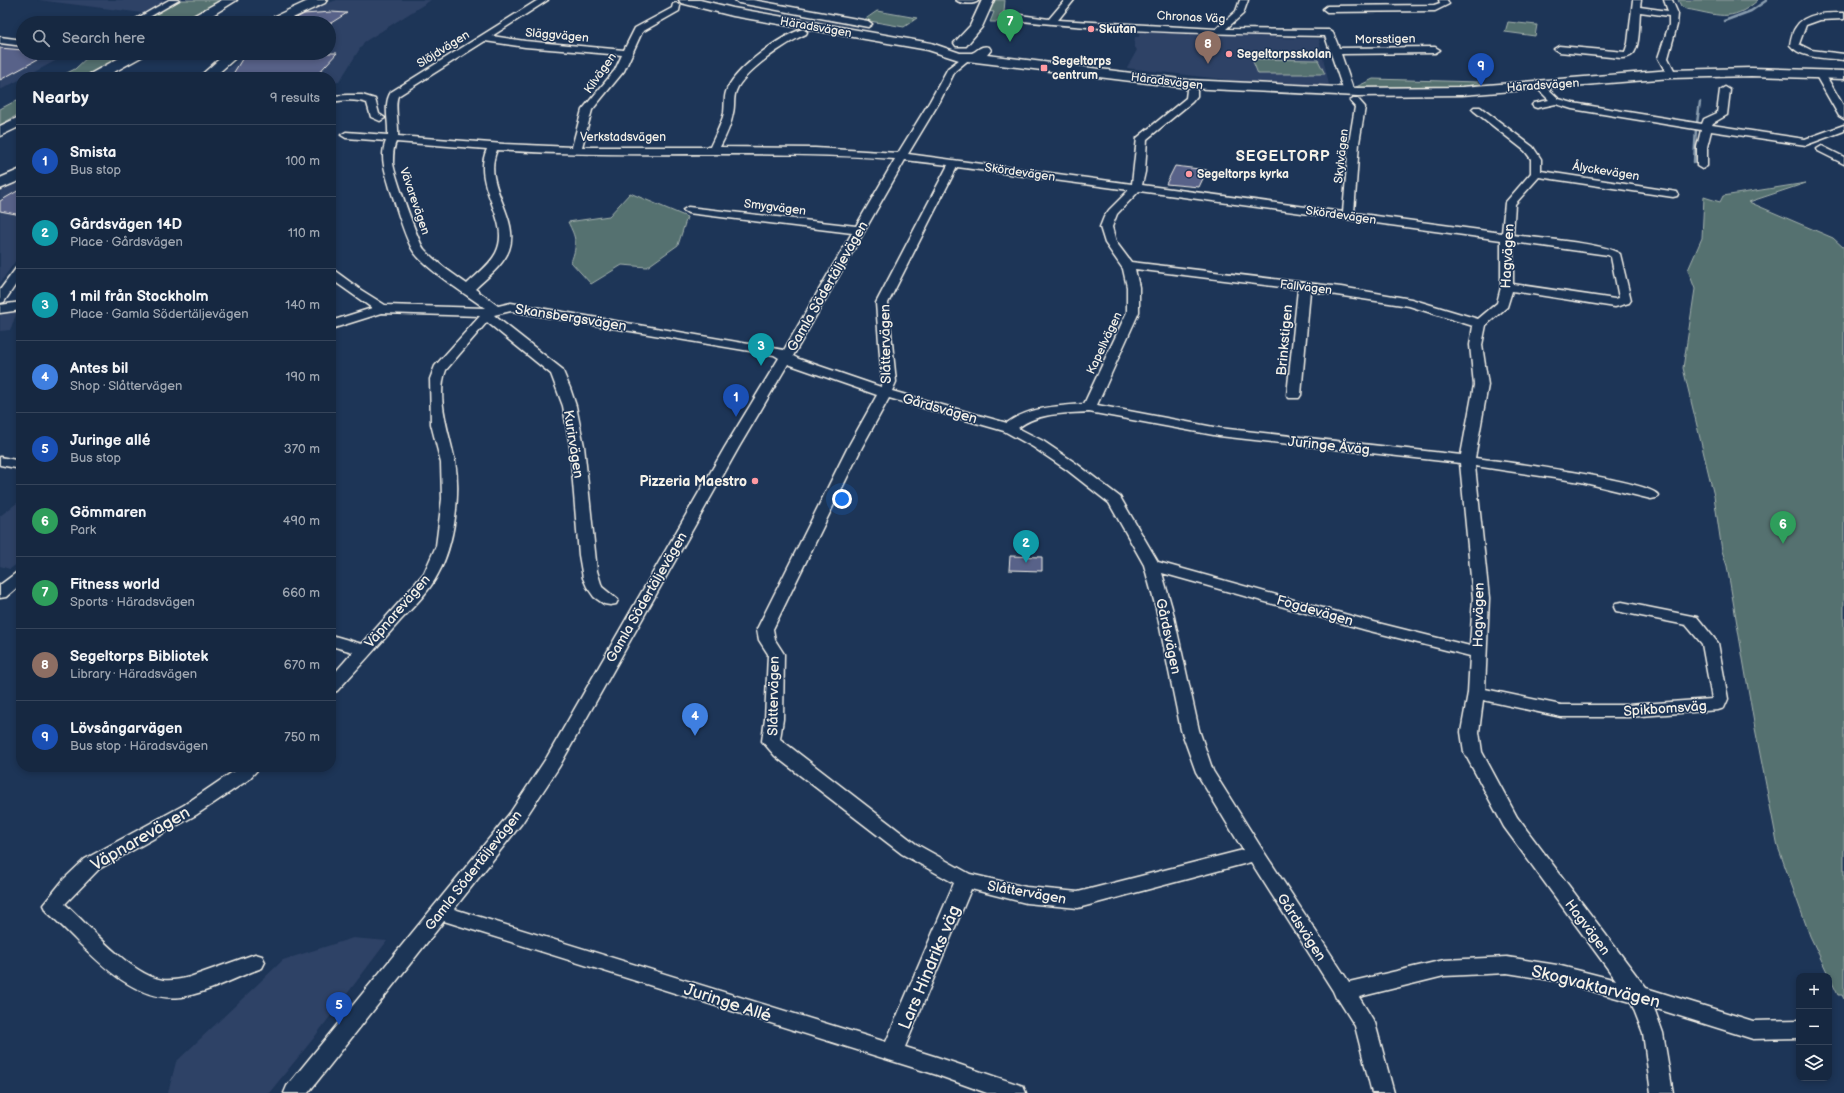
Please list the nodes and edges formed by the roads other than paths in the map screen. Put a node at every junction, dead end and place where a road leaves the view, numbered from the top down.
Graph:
1 (175, 0) edge
2 (231, 0) edge
3 (245, 0) edge
4 (321, 0) edge
5 (544, 0) edge
6 (711, 0) edge
7 (739, 0) edge
8 (960, 0) edge
9 (988, 0) edge
10 (1070, 0) edge
11 (1244, 0) edge
12 (1324, 0) edge
13 (1443, 0) edge
14 (1668, 0) edge
15 (974, 1) dead end
16 (680, 3) edge
17 (1636, 5) edge
18 (1674, 14) junction
19 (146, 16) edge
20 (203, 16) edge
21 (218, 16) edge
22 (286, 16) edge
23 (1005, 16) dead end
24 (1844, 16) edge
25 (1328, 21) junction
26 (1051, 22) junction
27 (868, 24) dead end
28 (976, 27) junction
29 (1218, 31) junction
30 (803, 32) dead end
31 (484, 38) junction
32 (0, 40) edge
33 (16, 42) edge
34 (953, 48) junction
35 (1559, 49) dead end
36 (1436, 50) dead end
37 (1334, 51) junction
38 (628, 52) junction
39 (976, 52) junction
40 (1844, 57) edge
41 (125, 60) edge
42 (142, 60) edge
43 (226, 60) edge
44 (951, 70) junction
45 (104, 72) edge
46 (122, 72) edge
47 (212, 72) edge
48 (1671, 74) junction
49 (1820, 74) junction
50 (1844, 75) edge
51 (1539, 85) junction
52 (1192, 90) dead end
53 (1725, 90) dead end
54 (1352, 97) junction
55 (336, 98) edge
56 (1556, 101) junction
57 (1536, 105) dead end
58 (1477, 109) dead end
59 (1844, 116) edge
60 (380, 118) dead end
61 (16, 123) edge
62 (1706, 128) junction
63 (1844, 128) edge
64 (0, 132) edge
65 (16, 132) edge
66 (346, 135) dead end
67 (393, 138) junction
68 (0, 141) edge
69 (494, 146) junction
70 (714, 149) junction
71 (1822, 149) dead end
72 (576, 150) junction
73 (901, 156) junction
74 (1844, 161) edge
75 (954, 163) junction
76 (1702, 166) dead end
77 (1536, 173) junction
78 (16, 176) edge
79 (0, 184) edge
80 (1136, 187) junction
81 (1673, 194) dead end
82 (688, 210) dead end
83 (1348, 216) junction
84 (859, 230) junction
85 (1507, 237) junction
86 (1128, 265) junction
87 (16, 276) edge
88 (336, 277) edge
89 (1304, 287) junction
90 (1507, 287) junction
91 (468, 289) junction
92 (0, 299) edge
93 (16, 307) edge
94 (0, 309) edge
95 (382, 309) junction
96 (490, 312) junction
97 (336, 323) edge
98 (1480, 324) junction
99 (786, 357) junction
100 (885, 393) junction
101 (1294, 395) dead end
102 (1088, 408) junction
103 (1009, 428) junction
104 (0, 460) edge
105 (1467, 461) junction
106 (16, 465) edge
107 (1651, 495) dead end
108 (1152, 565) junction
109 (16, 580) edge
110 (0, 593) edge
111 (610, 600) dead end
112 (1622, 607) dead end
113 (336, 642) edge
114 (364, 650) junction
115 (1478, 654) junction
116 (336, 681) edge
117 (1476, 693) junction
118 (245, 772) edge
119 (1255, 854) junction
120 (965, 880) junction
121 (440, 912) junction
122 (255, 962) dead end
123 (1343, 992) junction
124 (1639, 995) junction
125 (1796, 1028) edge
126 (892, 1054) junction
127 (295, 1093) edge
128 (1015, 1093) edge
129 (1383, 1093) edge
130 (1662, 1093) edge

1 - 19 street
2 - 20 main road
3 - 21 main road
4 - 22 main road
5 - 31 street, Slöjdvägen
6 - 34 main road, Häradsvägen
7 - 27 street
8 - 15 street
9 - 28 main road
10 - 26 street
11 - 29 street
12 - 25 street
13 - 25 street, Chronas Väg
14 - 18 street
16 - 34 main road, Häradsvägen
16 - 38 street, Kilvägen
17 - 18 street
17 - 35 street
18 - 48 street
23 - 26 street, Chronas Väg
24 - 40 street
25 - 29 street, Chronas Väg
25 - 37 street
26 - 29 street, Chronas Väg
28 - 34 main road
28 - 39 main road
30 - 70 street
31 - 38 street, Släggvägen
31 - 67 street, Slöjdvägen
32 - 33 street
34 - 39 main road, Häradsvägen
34 - 44 street, Gamla Södertäljevägen
36 - 37 street, Morsstigen
37 - 54 street
38 - 72 street, Kilvägen
39 - 44 street, Gamla Södertäljevägen
39 - 54 main road, Häradsvägen
41 - 45 main road
42 - 46 main road
43 - 47 main road
44 - 73 street, Gamla Södertäljevägen
48 - 49 main road, Häradsvägen
48 - 51 main road, Häradsvägen
49 - 50 main road, Häradsvägen
49 - 59 street
51 - 54 main road, Häradsvägen
51 - 56 street
52 - 80 street, Kapellvägen
53 - 62 street
54 - 83 street, Skylvägen
55 - 60 street
56 - 57 street
56 - 62 street
58 - 77 street
61 - 64 main road
62 - 63 street
62 - 76 street
65 - 68 main road
66 - 67 street, Verkstadsvägen
67 - 69 street, Verkstadsvägen
67 - 91 street, Vävarevägen
69 - 72 street, Verkstadsvägen
69 - 91 street
70 - 72 street, Verkstadsvägen
70 - 73 street, Verkstadsvägen
71 - 74 street
73 - 75 street, Skördevägen
73 - 84 street, Gamla Södertäljevägen
75 - 80 street, Skördevägen
75 - 100 street, Slåttervägen
77 - 81 street, Ålyckevägen
77 - 85 street, Hagvägen
78 - 79 main road
80 - 83 street, Skördevägen
80 - 86 street, Kapellvägen
82 - 84 street, Smygvägen
83 - 85 street, Skördevägen
84 - 99 street, Gamla Södertäljevägen
85 - 90 street, Hagvägen
85 - 90 street, Skördevägen
86 - 89 street, Fallvägen
86 - 102 street, Kapellvägen
87 - 92 street
88 - 95 street
89 - 98 street, Fallvägen
89 - 101 street, Brinkstigen
90 - 98 street, Hagvägen
91 - 96 street, Vävarevägen
93 - 94 street
95 - 96 street, Skansbergsvägen
95 - 97 street, Skansbergsvägen
96 - 99 street, Skansbergsvägen
96 - 111 street, Kurirvägen
96 - 114 street, Väpnarevägen
98 - 105 street, Hagvägen
99 - 100 street, Gårdsvägen
99 - 121 street, Gamla Södertäljevägen
100 - 103 street, Gårdsvägen
100 - 120 street, Slåttervägen
102 - 103 street, Juringe Åväg
102 - 105 street, Juringe Åväg
103 - 108 street, Gårdsvägen
104 - 106 street
105 - 107 street, Juringe Åväg
105 - 115 street, Hagvägen
108 - 115 street, Fogdevägen
108 - 119 street, Gårdsvägen
109 - 110 street
112 - 117 street, Spikbomsväg
113 - 114 street
114 - 116 street, Väpnarevägen
115 - 117 street, Hagvägen
117 - 124 street, Hagvägen
118 - 122 street, Väpnarevägen
119 - 120 street, Slåttervägen
119 - 123 street, Gårdsvägen
120 - 126 street, Lars Hindriks väg
121 - 126 street, Juringe Allé
121 - 127 street, Gamla Södertäljevägen
123 - 124 street, Skogvaktarvägen
123 - 129 street, Gårdsvägen
124 - 125 street, Skogvaktarvägen
124 - 130 street, Hagvägen
126 - 128 street, Juringe Allé

